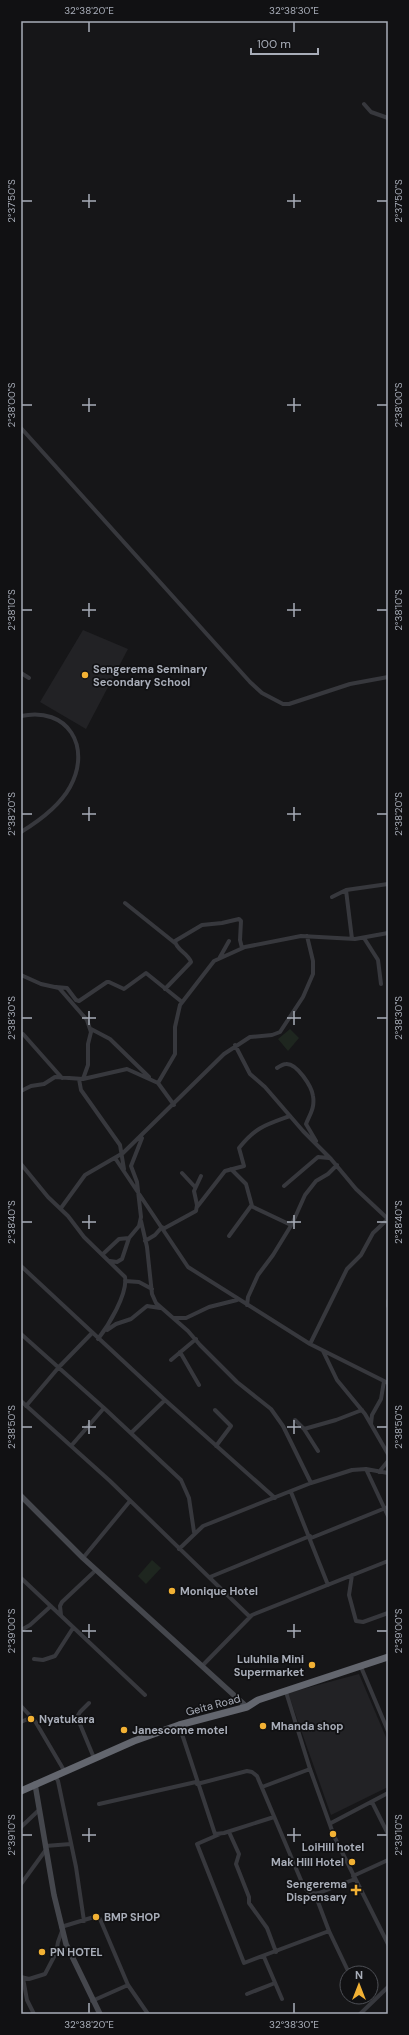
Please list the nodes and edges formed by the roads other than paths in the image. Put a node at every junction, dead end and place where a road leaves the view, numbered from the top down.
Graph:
1 (364, 104) dead end
2 (388, 118) edge
3 (21, 428) edge
4 (21, 673) edge
5 (388, 677) edge
6 (29, 678) dead end
7 (21, 716) edge
8 (21, 832) edge
9 (388, 884) edge
10 (346, 890) junction
11 (332, 897) dead end
12 (125, 903) dead end
13 (388, 933) edge
14 (307, 936) junction
15 (364, 938) junction
16 (352, 939) junction
17 (229, 941) dead end
18 (175, 943) junction
19 (242, 948) junction
20 (220, 958) junction
21 (21, 975) edge
22 (381, 984) dead end
23 (56, 987) junction
24 (165, 989) junction
25 (182, 1002) junction
26 (91, 1029) junction
27 (23, 1034) dead end
28 (235, 1045) junction
29 (277, 1068) dead end
30 (62, 1078) junction
31 (81, 1079) junction
32 (151, 1080) junction
33 (158, 1083) junction
34 (21, 1091) edge
35 (174, 1105) junction
36 (290, 1116) junction
37 (143, 1135) junction
38 (318, 1145) junction
39 (123, 1153) junction
40 (115, 1158) junction
41 (331, 1158) junction
42 (21, 1164) edge
43 (337, 1165) junction
44 (124, 1168) junction
45 (231, 1169) junction
46 (182, 1173) dead end
47 (201, 1176) dead end
48 (284, 1186) dead end
49 (195, 1187) junction
50 (138, 1190) junction
51 (252, 1206) junction
52 (197, 1207) junction
53 (61, 1208) junction
54 (388, 1219) edge
55 (141, 1222) junction
56 (291, 1225) junction
57 (163, 1228) junction
58 (229, 1236) dead end
59 (129, 1238) junction
60 (145, 1241) junction
61 (103, 1254) junction
62 (110, 1261) junction
63 (21, 1266) edge
64 (125, 1281) junction
65 (152, 1289) junction
66 (237, 1300) junction
67 (388, 1301) edge
68 (247, 1305) junction
69 (388, 1306) edge
70 (160, 1308) junction
71 (173, 1318) junction
72 (188, 1318) junction
73 (183, 1326) junction
74 (92, 1333) junction
75 (103, 1333) junction
76 (21, 1334) edge
77 (98, 1339) junction
78 (196, 1340) junction
79 (310, 1344) junction
80 (322, 1350) junction
81 (180, 1352) junction
82 (171, 1360) dead end
83 (59, 1367) junction
84 (386, 1382) edge
85 (199, 1385) dead end
86 (165, 1400) junction
87 (23, 1404) edge
88 (104, 1408) junction
89 (215, 1410) dead end
90 (375, 1411) junction
91 (363, 1412) junction
92 (295, 1420) dead end
93 (371, 1424) junction
94 (304, 1429) junction
95 (131, 1433) junction
96 (71, 1446) junction
97 (216, 1446) junction
98 (318, 1451) dead end
99 (388, 1454) edge
100 (388, 1461) edge
101 (366, 1470) junction
102 (379, 1472) junction
103 (388, 1473) edge
104 (311, 1483) junction
105 (291, 1492) junction
106 (21, 1496) edge
107 (275, 1498) junction
108 (130, 1501) junction
109 (386, 1507) edge
110 (388, 1516) edge
111 (194, 1532) junction
112 (311, 1537) junction
113 (179, 1549) junction
114 (83, 1558) junction
115 (388, 1561) edge
116 (96, 1570) junction
117 (352, 1575) junction
118 (210, 1577) junction
119 (21, 1578) edge
120 (328, 1584) junction
121 (61, 1604) junction
122 (52, 1607) junction
123 (388, 1613) edge
124 (61, 1615) junction
125 (249, 1616) junction
126 (73, 1628) junction
127 (21, 1630) edge
128 (388, 1657) edge
129 (34, 1659) dead end
130 (388, 1662) edge
131 (202, 1666) junction
132 (365, 1666) junction
133 (286, 1692) junction
134 (145, 1694) dead end
135 (89, 1703) dead end
136 (21, 1706) edge
137 (247, 1707) junction
138 (32, 1717) junction
139 (21, 1722) edge
140 (179, 1725) junction
141 (388, 1731) edge
142 (94, 1758) junction
143 (310, 1769) junction
144 (64, 1772) junction
145 (55, 1776) junction
146 (197, 1783) junction
147 (35, 1784) junction
148 (262, 1787) junction
149 (21, 1791) edge
150 (388, 1793) edge
151 (372, 1802) junction
152 (99, 1804) dead end
153 (39, 1810) junction
154 (274, 1817) junction
155 (331, 1823) junction
156 (21, 1827) edge
157 (229, 1832) junction
158 (220, 1834) junction
159 (388, 1834) edge
160 (71, 1844) junction
161 (45, 1848) junction
162 (388, 1860) edge
163 (354, 1877) junction
164 (21, 1884) edge
165 (315, 1894) junction
166 (84, 1921) junction
167 (62, 1929) junction
168 (329, 1931) junction
169 (388, 1944) edge
170 (276, 1952) junction
171 (264, 1957) junction
172 (345, 1965) edge
173 (22, 1978) edge
174 (275, 1982) junction
175 (128, 1985) junction
176 (388, 1987) edge
177 (247, 1994) dead end
178 (282, 1998) dead end
179 (92, 2001) junction
180 (34, 2014) edge
181 (100, 2014) edge
182 (148, 2014) edge
183 (360, 2014) edge

1 - 2 street
3 - 5 street
4 - 6 street
7 - 8 street
9 - 10 street
10 - 11 street
10 - 16 street
12 - 18 street
13 - 15 street
14 - 16 street
14 - 19 street
14 - 28 street
15 - 16 street
15 - 22 street
17 - 20 street
18 - 19 street
18 - 24 street
19 - 20 street
20 - 25 street
21 - 23 street
23 - 24 street
23 - 26 street
24 - 25 street
25 - 33 street
26 - 31 street
26 - 32 street
27 - 30 street
28 - 35 street
28 - 36 street
29 - 38 street
30 - 31 street
30 - 34 street
31 - 32 street
31 - 39 street
32 - 33 street
33 - 35 street
35 - 37 street
36 - 38 street
36 - 45 street
37 - 39 street
37 - 50 street
38 - 41 street
39 - 40 street
39 - 44 street
40 - 44 street
40 - 53 street
41 - 43 street
41 - 48 street
42 - 53 street
43 - 54 street
43 - 56 street
44 - 50 street
45 - 51 street
45 - 52 street
46 - 49 street
47 - 49 street
49 - 52 street
50 - 55 street
50 - 57 street
51 - 56 street
51 - 58 street
52 - 57 street
53 - 61 street
54 - 79 street
55 - 59 street
55 - 60 street
56 - 68 street
57 - 60 street
57 - 66 street
59 - 61 street
59 - 62 street
60 - 65 street
61 - 62 street
62 - 64 street
63 - 74 street
64 - 65 street
64 - 75 street
65 - 70 street
66 - 68 street
66 - 72 street
67 - 69 street
68 - 79 street
70 - 71 street
70 - 75 street
71 - 72 street
71 - 73 street
72 - 73 street
73 - 78 street
74 - 77 street
74 - 83 street
75 - 77 street
76 - 83 street
77 - 86 street
78 - 81 street
78 - 104 street
79 - 80 street
80 - 84 street
80 - 91 street
81 - 82 street
81 - 85 street
83 - 87 street
83 - 88 street
84 - 90 street
86 - 95 street
86 - 97 street
87 - 96 street
88 - 95 street
88 - 96 street
89 - 97 street
90 - 91 street
90 - 93 street
91 - 93 street
91 - 94 street
92 - 94 street
93 - 99 street
94 - 98 street
95 - 111 street
96 - 108 street
97 - 107 street
100 - 102 street
101 - 102 street
101 - 104 street
101 - 109 street
102 - 103 street
104 - 105 street
105 - 107 street
105 - 112 street
106 - 114 main road
107 - 111 street
108 - 113 street
108 - 114 street
109 - 110 street
109 - 112 street
111 - 113 street
112 - 118 street
112 - 120 street
113 - 118 street
114 - 116 main road
115 - 117 street
116 - 121 street
116 - 131 main road
117 - 120 street
117 - 123 street
118 - 125 street
119 - 122 street
120 - 125 street
121 - 122 street
121 - 124 street
122 - 124 street
122 - 127 street
124 - 126 street
125 - 131 street
126 - 129 street
126 - 134 street
128 - 132 highway, Geita Road
130 - 132 highway, Geita Road
131 - 137 main road
132 - 133 highway, Geita Road
132 - 141 street
133 - 137 highway, Geita Road
133 - 143 street
135 - 142 street
136 - 138 street
137 - 140 highway, Geita Road
138 - 139 street
138 - 144 street
140 - 142 highway, Geita Road
140 - 146 street
142 - 144 highway, Geita Road
143 - 148 street
143 - 155 street
144 - 145 highway, Geita Road
145 - 147 highway, Geita Road
145 - 160 street
146 - 148 street
146 - 152 street
146 - 158 street
147 - 149 highway, Geita Road
147 - 153 main road
148 - 154 street
150 - 151 street
151 - 155 street
151 - 159 street
153 - 156 street
153 - 161 main road
154 - 157 street
154 - 165 street
155 - 163 street
157 - 158 street
157 - 170 street
158 - 171 street
160 - 161 street
160 - 166 street
161 - 164 street
161 - 167 main road
162 - 163 street
163 - 165 street
163 - 169 street
165 - 168 street
166 - 167 street
166 - 175 street
167 - 173 street
167 - 179 main road
168 - 170 street
168 - 172 street
170 - 171 street
171 - 174 street
173 - 180 street
174 - 177 street
174 - 178 street
175 - 179 street
175 - 182 street
176 - 183 street
179 - 181 main road

